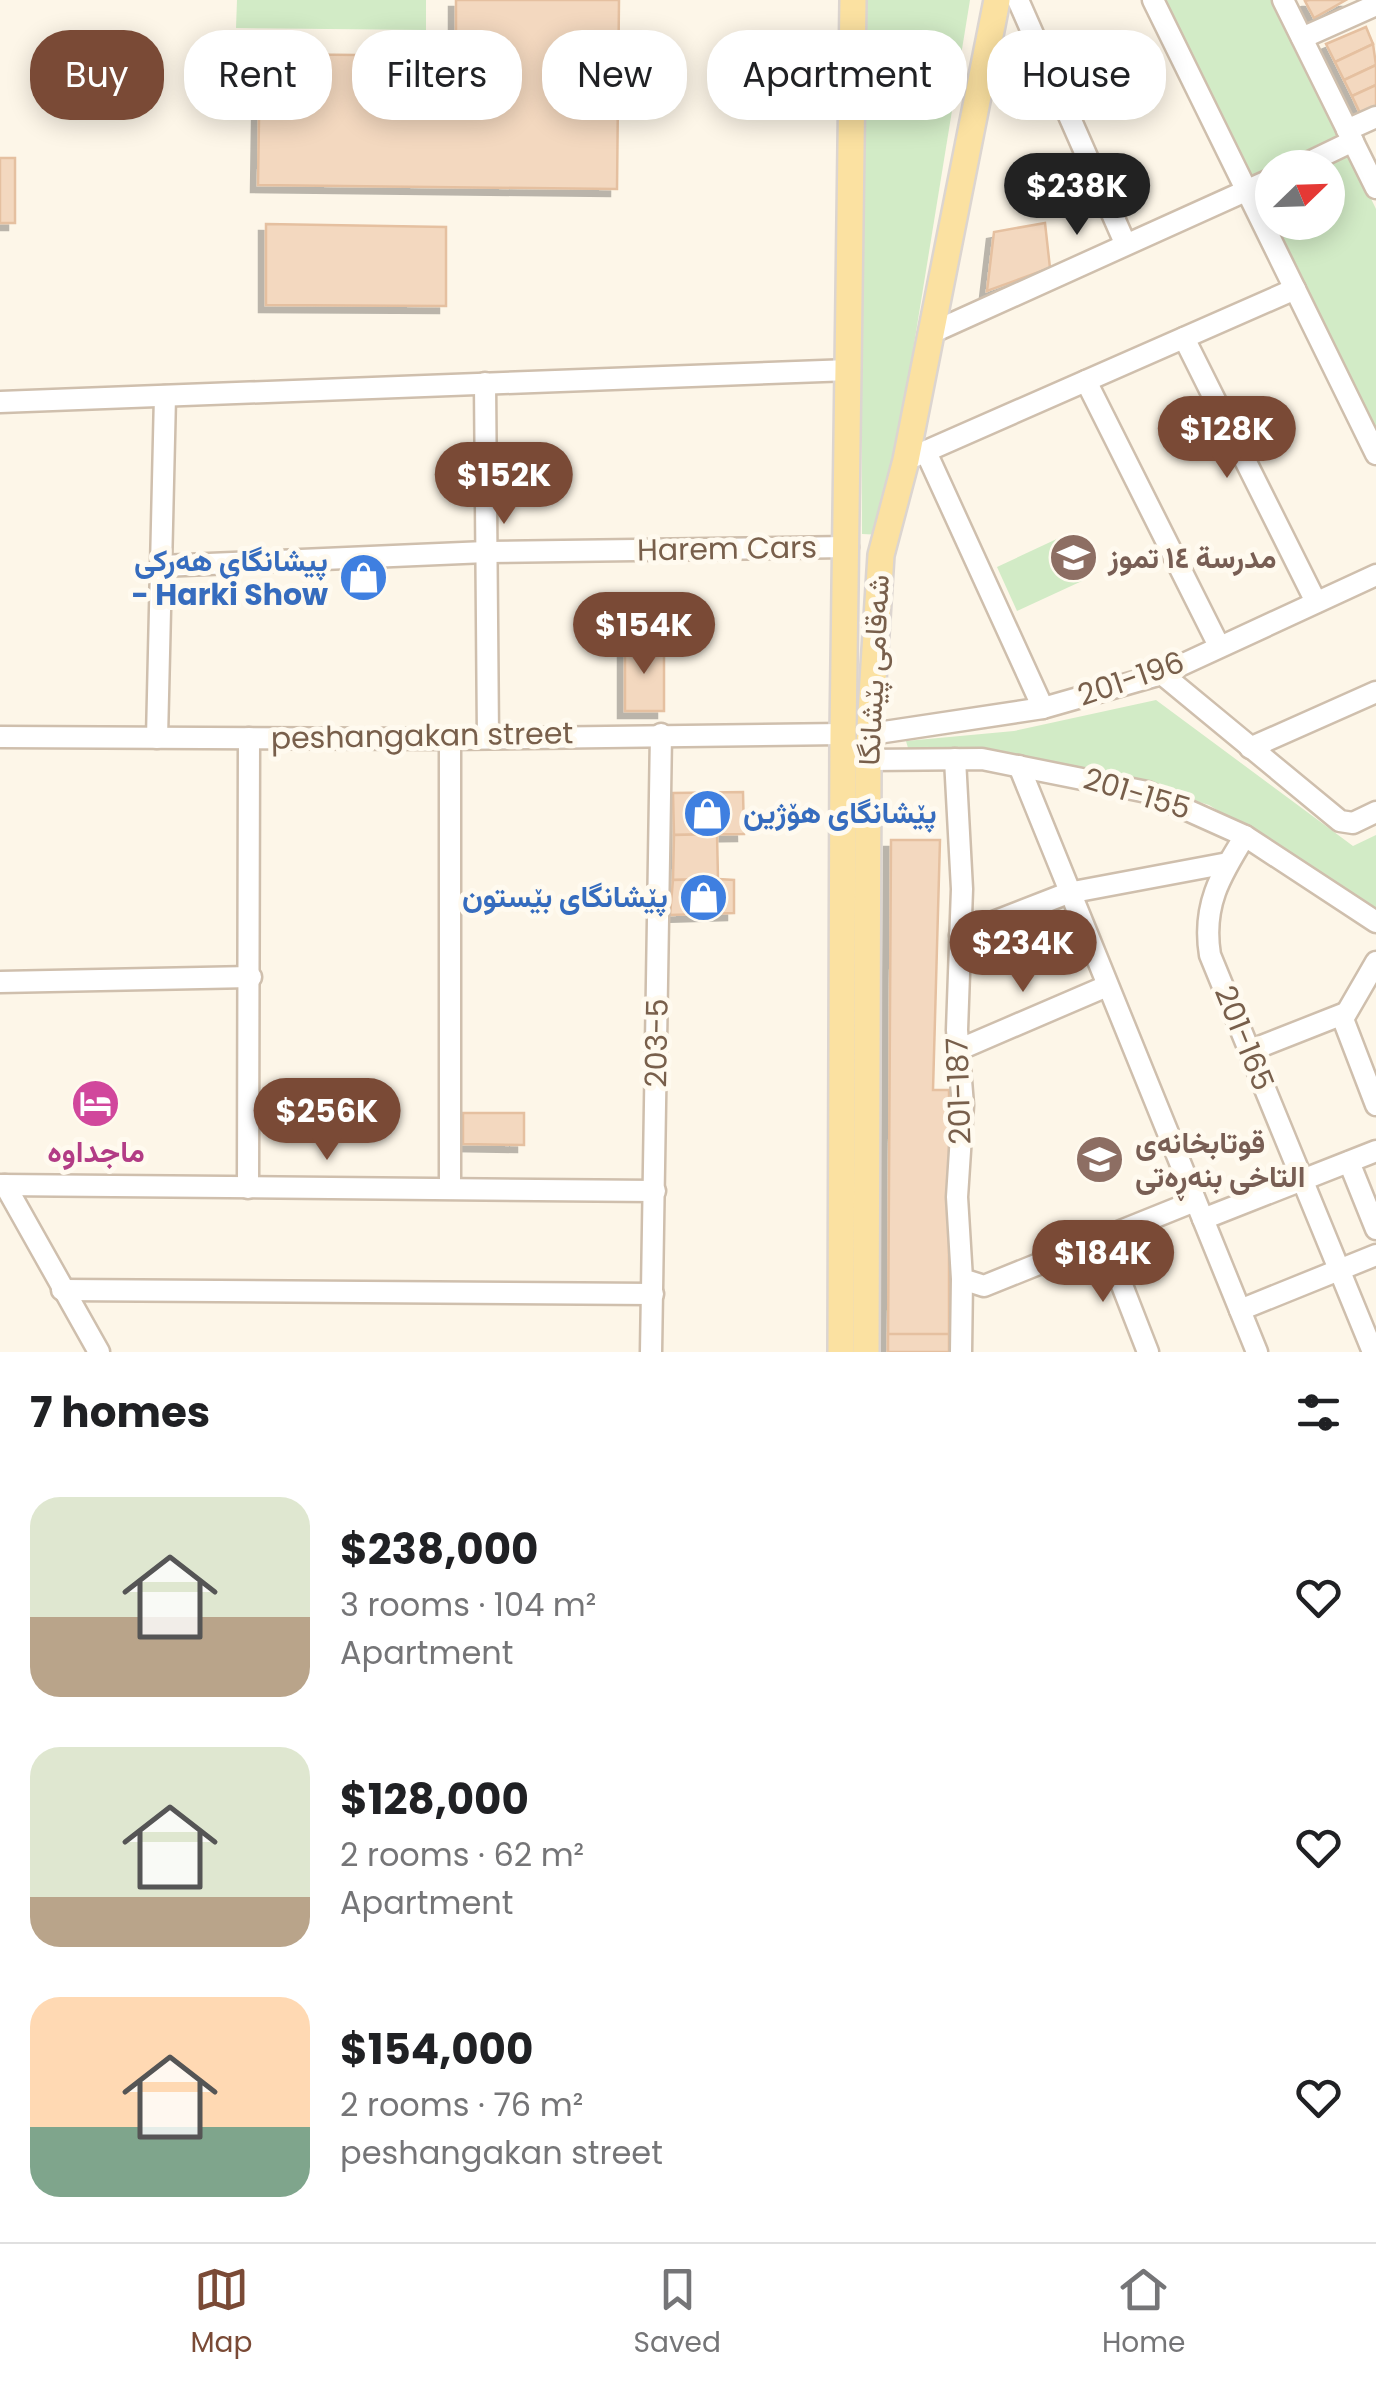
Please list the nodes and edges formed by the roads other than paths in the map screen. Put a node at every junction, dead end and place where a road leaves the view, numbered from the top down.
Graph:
1 (853, 0) edge
2 (997, 0) edge
3 (1018, 0) edge
4 (1153, 0) edge
5 (1283, 0) edge
6 (1376, 2) edge
7 (1302, 38) junction
8 (1376, 118) edge
9 (1350, 136) junction
10 (1327, 150) edge
11 (1255, 187) edge
12 (1376, 188) edge
13 (1247, 191) junction
14 (1126, 242) junction
15 (1295, 289) junction
16 (929, 334) junction
17 (1184, 338) junction
18 (850, 370) junction
19 (1086, 382) junction
20 (484, 383) junction
21 (165, 396) junction
22 (0, 402) edge
23 (1376, 454) edge
24 (916, 456) junction
25 (848, 547) junction
26 (486, 552) junction
27 (880, 554) junction
28 (161, 566) junction
29 (1376, 575) edge
30 (1316, 602) junction
31 (1218, 646) junction
32 (1162, 674) junction
33 (1376, 692) edge
34 (1044, 708) junction
35 (902, 732) junction
36 (661, 734) junction
37 (843, 734) junction
38 (0, 737) edge
39 (156, 738) junction
40 (249, 738) junction
41 (488, 738) junction
42 (450, 739) junction
43 (869, 747) junction
44 (1250, 748) junction
45 (955, 758) junction
46 (903, 760) junction
47 (1018, 766) junction
48 (1376, 812) edge
49 (1245, 836) junction
50 (1228, 863) junction
51 (1068, 893) junction
52 (1376, 922) edge
53 (960, 935) junction
54 (1376, 962) edge
55 (250, 976) junction
56 (0, 982) edge
57 (1107, 986) junction
58 (1343, 1014) junction
59 (958, 1050) junction
60 (1249, 1051) junction
61 (1376, 1105) edge
62 (1376, 1151) edge
63 (1349, 1162) junction
64 (856, 1170) junction
65 (1301, 1180) junction
66 (2, 1185) edge
67 (248, 1188) junction
68 (450, 1188) junction
69 (655, 1191) junction
70 (1199, 1210) junction
71 (1376, 1229) edge
72 (1104, 1239) junction
73 (1376, 1255) edge
74 (1339, 1270) junction
75 (962, 1279) junction
76 (62, 1290) junction
77 (654, 1294) junction
78 (1240, 1310) junction
79 (99, 1352) edge
80 (651, 1352) edge
81 (841, 1352) edge
82 (866, 1352) edge
83 (961, 1352) edge
84 (1148, 1352) edge
85 (1258, 1352) edge
86 (1372, 1352) edge

1 - 18 main road, شەقامی پێشانگا
2 - 16 main road, شەقامی پێشانگا
3 - 14 street
4 - 13 street
5 - 7 street
6 - 7 street
7 - 9 street
8 - 9 street
9 - 10 street
9 - 12 street
11 - 13 street
13 - 14 street
13 - 15 street
14 - 16 street
15 - 17 street
15 - 23 street
16 - 24 main road, شەقامی پێشانگا
17 - 19 street
17 - 30 street
18 - 20 street
18 - 25 main road, شەقامی پێشانگا
19 - 24 street
19 - 31 street
20 - 21 street
20 - 26 street
21 - 22 street
21 - 28 street
24 - 27 main road, شەقامی پێشانگا
24 - 34 street
25 - 26 street, Harem Cars
25 - 27 main road
25 - 37 main road, شەقامی پێشانگا
26 - 28 street, Harem Cars
26 - 41 street
27 - 43 main road, شەقامی پێشانگا
28 - 39 street
29 - 30 street, 201-196
30 - 31 street, 201-196
31 - 32 street, 201-196
32 - 34 street, 201-196
32 - 44 street
33 - 44 street
34 - 35 street, 201-196
35 - 43 street, 201-196
35 - 46 street
36 - 37 street, peshangakan street
36 - 41 street, peshangakan street
36 - 69 street, 203-5
37 - 64 main road, شەقامی پێشانگا
38 - 39 street, peshangakan street
39 - 40 street, peshangakan street
40 - 42 street, peshangakan street
40 - 55 street
41 - 42 street, peshangakan street
42 - 68 street
43 - 46 street, 201-155
43 - 64 main road, شەقامی پێشانگا
44 - 48 street
45 - 46 street, 201-155
45 - 47 street, 201-155
45 - 53 street, 201-187
47 - 49 street, 201-155
47 - 51 street
49 - 50 street, 201-165
49 - 52 street, 201-155
50 - 51 street
50 - 60 street, 201-165
51 - 53 street
51 - 57 street
53 - 59 street, 201-187
54 - 58 street
55 - 56 street
55 - 67 street
57 - 59 street
57 - 70 street
58 - 60 street
58 - 61 street
59 - 75 street, 201-187
60 - 65 street, 201-165
62 - 63 street
63 - 65 street
63 - 71 street
64 - 81 main road, شەقامی پێشانگا
64 - 82 main road, شەقامی پێشانگا
65 - 70 street
65 - 74 street, 201-165
66 - 67 street
66 - 76 street
67 - 68 street
68 - 69 street
69 - 77 street, 203-5
70 - 72 street
70 - 78 street
72 - 75 street
72 - 84 street
73 - 74 street
74 - 78 street
74 - 86 street, 201-165
75 - 83 street, 201-187
76 - 77 street
76 - 79 street
77 - 80 street, 203-5
78 - 85 street

